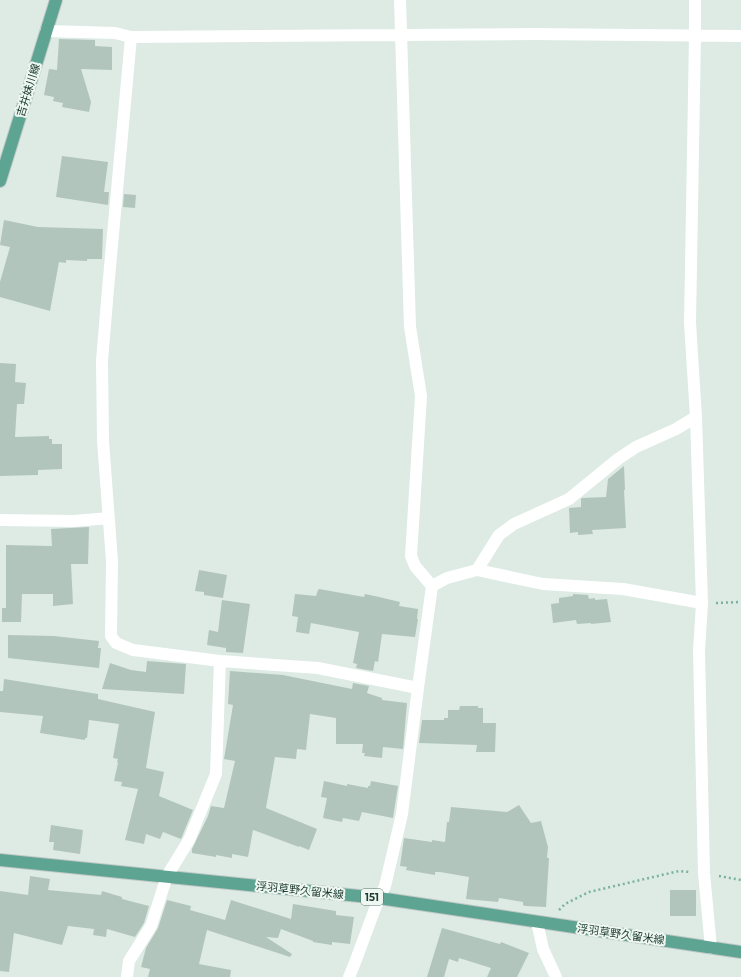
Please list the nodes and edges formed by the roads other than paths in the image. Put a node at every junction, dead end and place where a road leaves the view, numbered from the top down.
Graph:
1 (56, 0) edge
2 (400, 0) edge
3 (695, 0) edge
4 (46, 31) junction
5 (401, 36) junction
6 (695, 36) junction
7 (741, 36) edge
8 (131, 37) junction
9 (0, 181) edge
10 (696, 417) junction
11 (109, 518) junction
12 (0, 520) edge
13 (476, 570) junction
14 (432, 586) junction
15 (702, 603) junction
16 (220, 661) junction
17 (418, 688) junction
18 (0, 860) edge
19 (167, 876) junction
20 (379, 898) junction
21 (542, 923) junction
22 (711, 948) junction
23 (741, 952) edge
24 (127, 977) edge
25 (348, 977) edge
26 (556, 977) edge

1 - 4 main road, 吉井妹川線
2 - 5 street
3 - 6 street
4 - 8 street
4 - 9 main road, 吉井妹川線
5 - 6 street
5 - 8 street
5 - 14 street
6 - 7 street
6 - 10 street
8 - 11 street
10 - 13 street
10 - 15 street
11 - 12 street
11 - 16 street
13 - 14 street
13 - 15 street
14 - 17 street
15 - 22 street
16 - 17 street
16 - 19 street
17 - 20 street
18 - 19 main road, 浮羽草野久留米線 / 151
19 - 20 main road, 浮羽草野久留米線 / 151
19 - 24 street
20 - 21 main road, 浮羽草野久留米線 / 151
20 - 25 street
21 - 22 main road, 浮羽草野久留米線 / 151
21 - 26 street
22 - 23 main road, 浮羽草野久留米線 / 151

